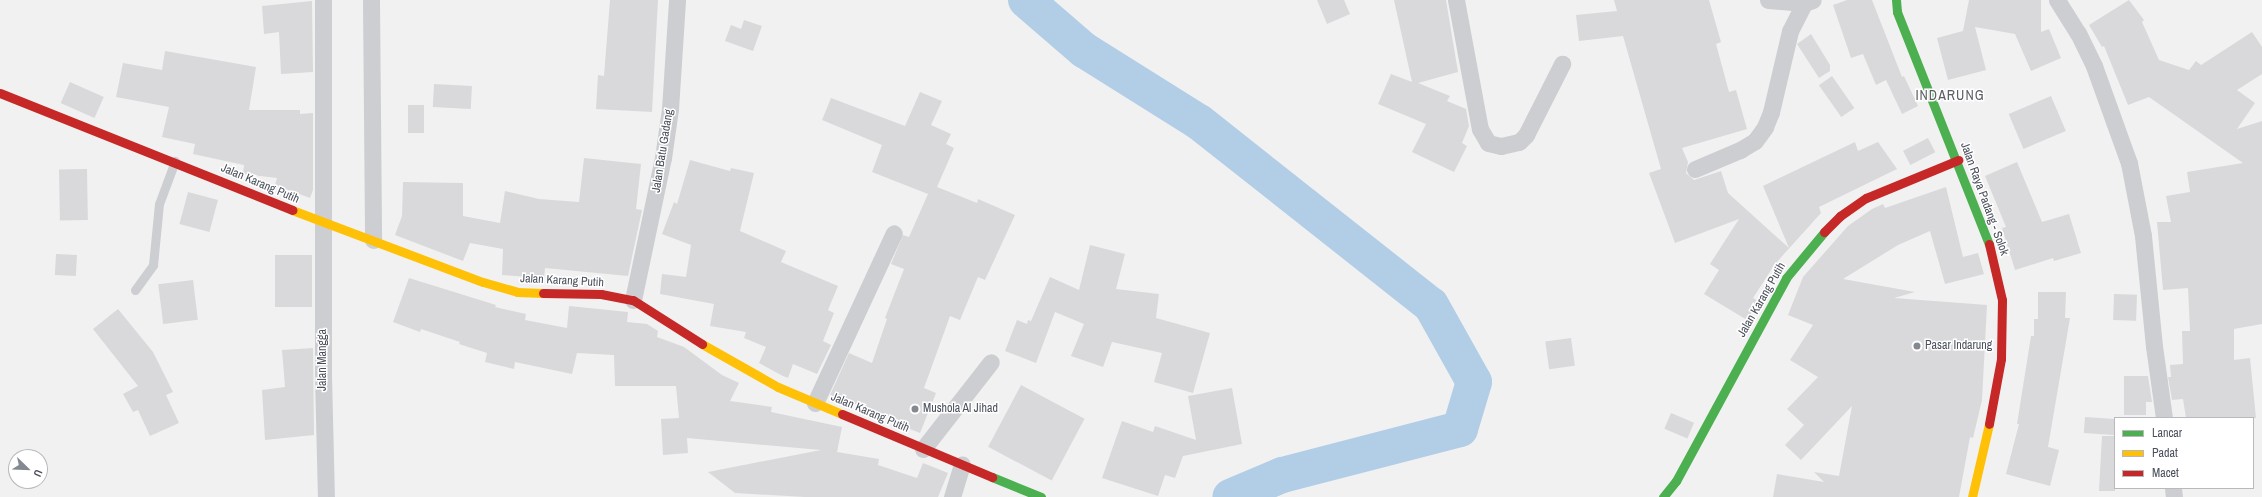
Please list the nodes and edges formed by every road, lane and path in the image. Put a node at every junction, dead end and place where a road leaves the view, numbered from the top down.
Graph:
1 (323, 0) edge
2 (371, 0) edge
3 (677, 0) edge
4 (1456, 0) edge
5 (1768, 0) edge
6 (1888, 0) edge
7 (1896, 0) edge
8 (2057, 0) edge
9 (1808, 2) edge
10 (1897, 12) junction
11 (1562, 64) dead end
12 (0, 93) edge
13 (1958, 160) junction
14 (175, 161) junction
15 (1695, 169) dead end
16 (323, 223) junction
17 (894, 233) dead end
18 (373, 240) junction
19 (134, 290) dead end
20 (633, 300) junction
21 (991, 362) dead end
22 (815, 403) junction
23 (2164, 417) edge
24 (923, 449) junction
25 (962, 465) junction
26 (326, 497) edge
27 (952, 497) edge
28 (1041, 497) edge
29 (1663, 497) edge
30 (1972, 497) edge

1 - 16 street, Jalan Mangga
2 - 18 street
3 - 20 street, Jalan Batu Gadang
4 - 11 street
5 - 9 street
6 - 10 main road
7 - 10 main road
8 - 23 street
9 - 15 street
10 - 13 main road, Jalan Raya Padang - Solok
12 - 14 main road, Jalan Karang Putih
13 - 29 main road, Jalan Karang Putih
13 - 30 main road, Jalan Raya Padang - Solok
14 - 16 main road, Jalan Karang Putih
14 - 19 lane
16 - 18 main road, Jalan Karang Putih
16 - 26 street, Jalan Mangga
17 - 22 street
18 - 20 main road, Jalan Karang Putih
20 - 22 main road, Jalan Karang Putih
21 - 24 street
22 - 24 main road, Jalan Karang Putih
24 - 25 main road, Jalan Karang Putih
25 - 27 street
25 - 28 main road, Jalan Karang Putih

